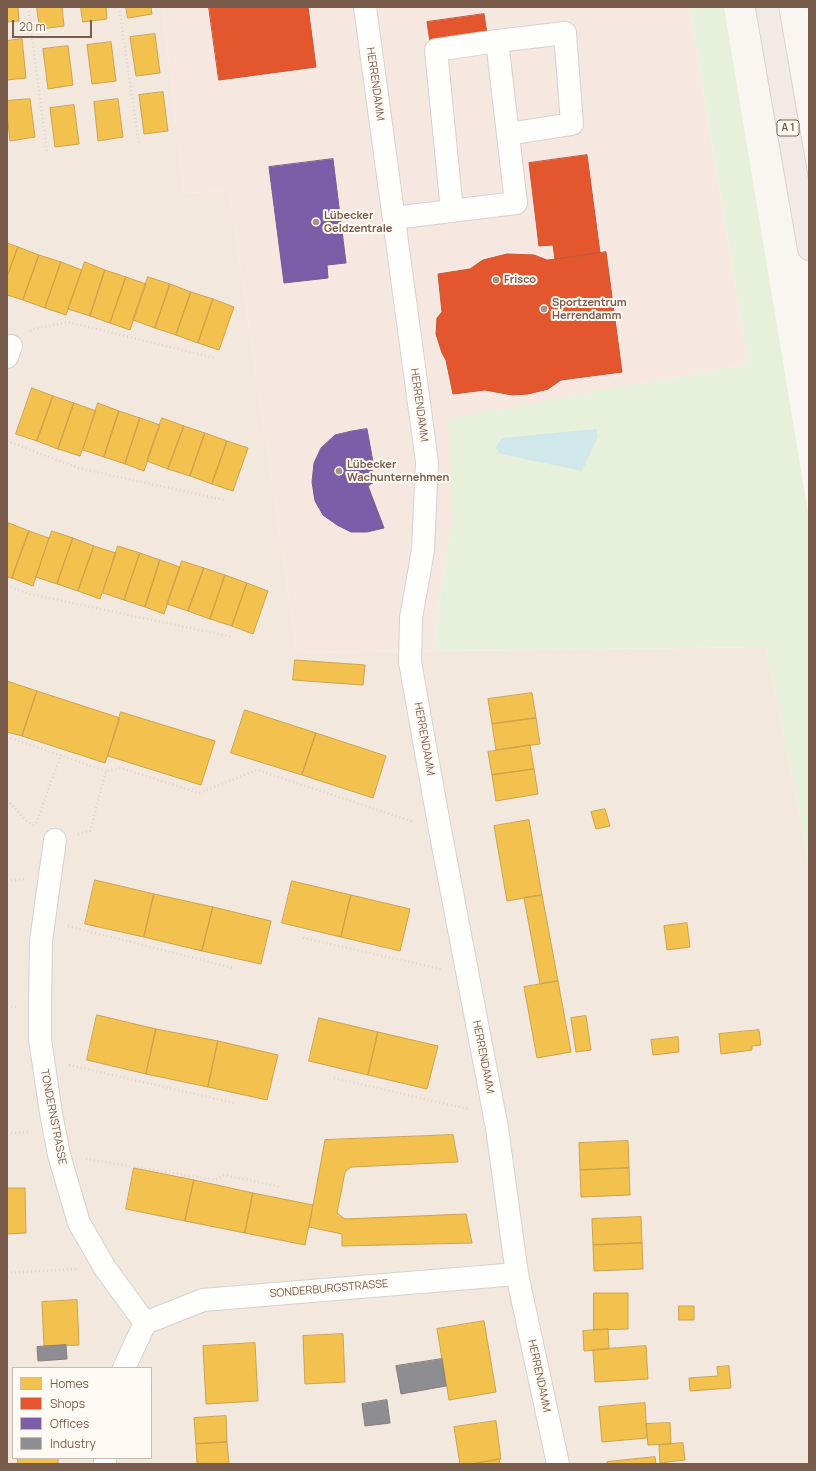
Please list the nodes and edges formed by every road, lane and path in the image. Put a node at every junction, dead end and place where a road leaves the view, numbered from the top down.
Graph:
1 (28, 7) edge
2 (119, 7) edge
3 (365, 7) edge
4 (767, 7) edge
5 (497, 41) junction
6 (508, 134) junction
7 (139, 144) dead end
8 (47, 151) dead end
9 (452, 211) junction
10 (394, 218) junction
11 (809, 249) edge
12 (9, 351) edge
13 (215, 358) dead end
14 (7, 442) edge
15 (224, 500) dead end
16 (7, 586) edge
17 (232, 637) dead end
18 (7, 737) edge
19 (61, 755) junction
20 (106, 771) junction
21 (7, 800) edge
22 (35, 826) junction
23 (440, 830) junction
24 (55, 840) junction
25 (44, 920) junction
26 (303, 938) dead end
27 (233, 968) dead end
28 (468, 975) junction
29 (42, 1058) junction
30 (334, 1078) dead end
31 (234, 1103) dead end
32 (494, 1115) junction
33 (59, 1155) junction
34 (281, 1187) dead end
35 (105, 1268) junction
36 (7, 1273) edge
37 (517, 1274) junction
38 (145, 1322) junction
39 (124, 1367) edge
40 (558, 1464) edge

1 - 8 path
2 - 7 path
3 - 10 street, HERRENDAMM
4 - 11 highway, A 1
5 - 6 street
5 - 6 street
5 - 9 street
6 - 9 street
9 - 10 street
10 - 23 street, HERRENDAMM
12 - 13 path
14 - 15 path
16 - 17 path
18 - 19 path
19 - 20 path
19 - 22 path
20 - 23 path
20 - 24 path
21 - 22 path
22 - 24 path
23 - 28 street, HERRENDAMM
24 - 25 street, TONDERNSTRASSE
25 - 27 path
25 - 29 street, TONDERNSTRASSE
26 - 28 path
28 - 32 street, HERRENDAMM
29 - 31 path
29 - 33 street, TONDERNSTRASSE
30 - 32 path
32 - 37 street, HERRENDAMM
33 - 34 path
33 - 35 street, TONDERNSTRASSE
35 - 36 path
35 - 38 street, TONDERNSTRASSE
37 - 38 street, SONDERBURGSTRASSE
37 - 40 street, HERRENDAMM
38 - 39 street

